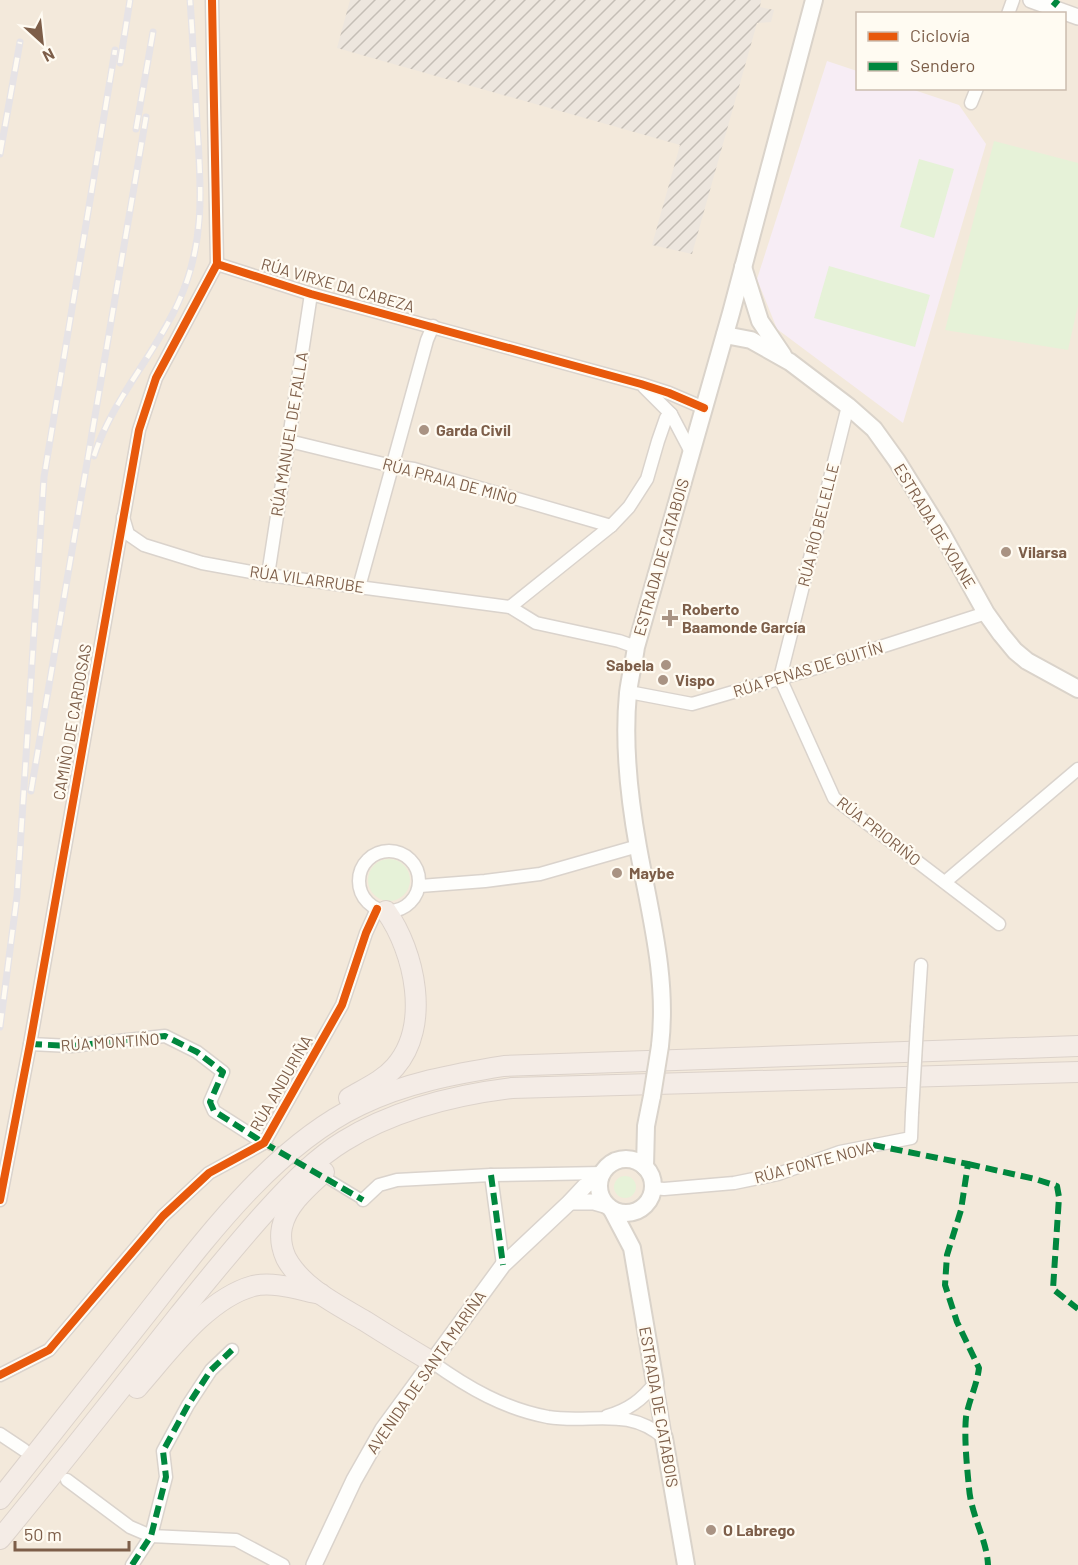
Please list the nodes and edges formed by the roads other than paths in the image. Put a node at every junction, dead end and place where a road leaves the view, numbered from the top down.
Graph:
1 (212, 0) edge
2 (814, 0) edge
3 (1031, 0) edge
4 (1064, 12) edge
5 (976, 90) edge
6 (971, 103) dead end
7 (218, 264) junction
8 (743, 267) junction
9 (311, 294) junction
10 (731, 313) junction
11 (760, 321) junction
12 (433, 326) junction
13 (725, 335) junction
14 (790, 362) junction
15 (641, 384) junction
16 (848, 406) junction
17 (704, 408) junction
18 (671, 414) junction
19 (289, 441) junction
20 (691, 452) junction
21 (392, 466) junction
22 (122, 516) junction
23 (611, 526) junction
24 (268, 575) junction
25 (359, 587) junction
26 (510, 607) junction
27 (986, 613) junction
28 (636, 647) junction
29 (780, 678) junction
30 (1078, 689) edge
31 (628, 692) junction
32 (1078, 769) edge
33 (638, 846) junction
34 (945, 882) junction
35 (420, 886) junction
36 (382, 910) junction
37 (999, 924) dead end
38 (921, 965) dead end
39 (30, 1044) junction
40 (1078, 1046) edge
41 (1078, 1072) edge
42 (489, 1091) junction
43 (646, 1126) junction
44 (264, 1143) junction
45 (625, 1160) junction
46 (645, 1167) junction
47 (491, 1175) junction
48 (602, 1175) junction
49 (330, 1180) dead end
50 (653, 1188) junction
51 (0, 1200) edge
52 (363, 1200) joint
53 (570, 1203) junction
54 (644, 1207) junction
55 (610, 1208) junction
56 (632, 1248) junction
57 (503, 1265) junction
58 (172, 1281) junction
59 (321, 1294) junction
60 (232, 1350) dead end
61 (432, 1362) junction
62 (0, 1375) edge
63 (655, 1383) junction
64 (600, 1418) junction
65 (0, 1434) edge
66 (664, 1438) junction
67 (24, 1450) dead end
68 (67, 1480) dead end
69 (0, 1499) edge
70 (29, 1504) junction
71 (151, 1536) junction
72 (0, 1539) edge
73 (132, 1565) edge
74 (283, 1565) edge
75 (314, 1565) edge
76 (686, 1565) edge

1 - 7 street
2 - 8 main road, ESTRADA DE CATABOIS
3 - 4 street
5 - 6 street
7 - 9 street, RÚA VIRXE DA CABEZA
7 - 22 street, CAMIÑO DE CARDOSAS
8 - 10 main road, ESTRADA DE CATABOIS
8 - 11 main road
9 - 12 street, RÚA VIRXE DA CABEZA
9 - 19 street, RÚA MANUEL DE FALLA
10 - 11 main road
10 - 13 main road, ESTRADA DE CATABOIS
11 - 14 main road
12 - 15 street, RÚA VIRXE DA CABEZA
12 - 21 street
13 - 14 main road
13 - 17 main road, ESTRADA DE CATABOIS
14 - 16 main road, ESTRADA DE XOANE
15 - 17 street, RÚA VIRXE DA CABEZA
15 - 18 street
16 - 27 main road, ESTRADA DE XOANE
16 - 29 street, RÚA RÍO BELELLE
17 - 20 main road, ESTRADA DE CATABOIS
18 - 20 street
18 - 23 street
19 - 21 street, RÚA PRAIA DE MIÑO
19 - 24 street, RÚA MANUEL DE FALLA
20 - 28 main road, ESTRADA DE CATABOIS
21 - 23 street, RÚA PRAIA DE MIÑO
21 - 25 street
22 - 24 street, RÚA VILARRUBE
22 - 39 street, CAMIÑO DE CARDOSAS
23 - 26 street
24 - 25 street, RÚA VILARRUBE
25 - 26 street, RÚA VILARRUBE
26 - 28 street, RÚA VILARRUBE
27 - 29 street, RÚA PENAS DE GUITÍN
27 - 30 main road, ESTRADA DE XOANE
28 - 31 main road, ESTRADA DE CATABOIS
29 - 31 street, RÚA PENAS DE GUITÍN
29 - 34 street, RÚA PRIORIÑO
31 - 33 main road, ESTRADA DE CATABOIS
32 - 34 street
33 - 35 street
33 - 43 main road, ESTRADA DE CATABOIS, bridge
34 - 37 street, RÚA PRIORIÑO
35 - 36 street
35 - 36 street
36 - 44 street, RÚA ANDURIÑA
36 - 58 highway
38 - 50 street, RÚA FONTE NOVA, bridge
39 - 44 street, RÚA MONTIÑO
39 - 51 street, CAMIÑO DE CARDOSAS
40 - 58 highway
41 - 42 highway
42 - 59 highway
42 - 70 highway
43 - 45 main road, ESTRADA DE CATABOIS
43 - 46 main road, ESTRADA DE CATABOIS
44 - 62 street, RÚA ANDURIÑA
45 - 46 main road
45 - 48 main road
46 - 50 main road
47 - 48 street
47 - 52 street
47 - 57 street
48 - 53 street, AVENIDA DE SANTA MARIÑA
48 - 55 main road
49 - 52 street
50 - 54 main road
53 - 55 street
53 - 57 street, AVENIDA DE SANTA MARIÑA
54 - 55 main road
54 - 56 main road, ESTRADA DE CATABOIS
55 - 56 main road, ESTRADA DE CATABOIS
56 - 63 main road, ESTRADA DE CATABOIS
57 - 61 street, AVENIDA DE SANTA MARIÑA
58 - 69 highway
59 - 61 highway
59 - 70 highway
60 - 71 street
61 - 64 street
61 - 75 street, AVENIDA DE SANTA MARIÑA
63 - 64 street
63 - 66 street, ESTRADA DE CATABOIS
64 - 66 street
65 - 67 street
66 - 76 main road, ESTRADA DE CATABOIS
68 - 71 street
70 - 72 highway
71 - 73 street
71 - 74 street

